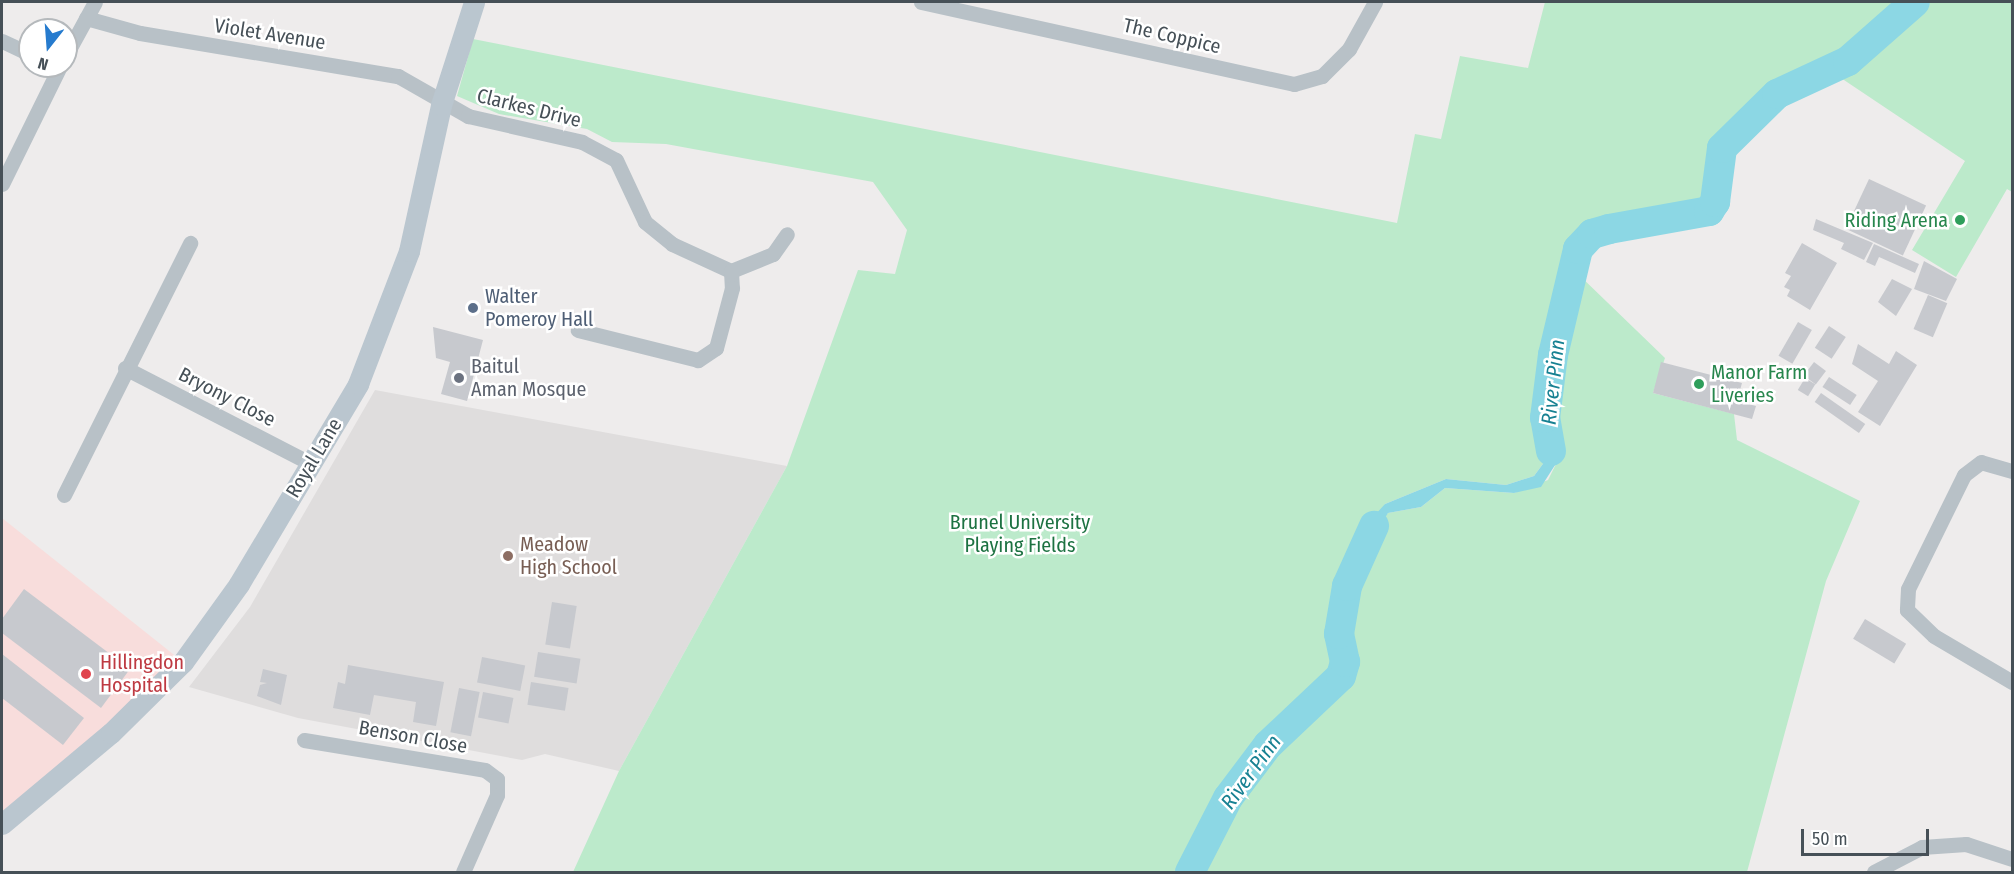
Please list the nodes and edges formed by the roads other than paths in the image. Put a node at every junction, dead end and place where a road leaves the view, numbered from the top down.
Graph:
1 (95, 2) edge
2 (474, 2) edge
3 (921, 2) edge
4 (1376, 2) edge
5 (86, 18) junction
6 (78, 33) edge
7 (2, 41) edge
8 (18, 48) edge
9 (54, 78) edge
10 (441, 105) junction
11 (2, 184) edge
12 (786, 234) dead end
13 (190, 243) dead end
14 (731, 271) junction
15 (578, 330) dead end
16 (125, 368) junction
17 (310, 463) junction
18 (2013, 471) edge
19 (64, 495) dead end
20 (2013, 682) edge
21 (304, 740) dead end
22 (2, 824) edge
23 (2013, 859) edge
24 (464, 873) edge
25 (1874, 873) edge

1 - 5 street
2 - 10 street, Royal Lane
3 - 4 street, The Coppice
5 - 6 street
5 - 10 street, Violet Avenue
7 - 8 street
9 - 11 street
10 - 14 street, Clarkes Drive
10 - 17 street, Royal Lane
12 - 14 street
13 - 16 street
14 - 15 street
16 - 17 street, Bryony Close
16 - 19 street
17 - 22 street, Royal Lane
18 - 20 street
21 - 24 street, Benson Close
23 - 25 street

